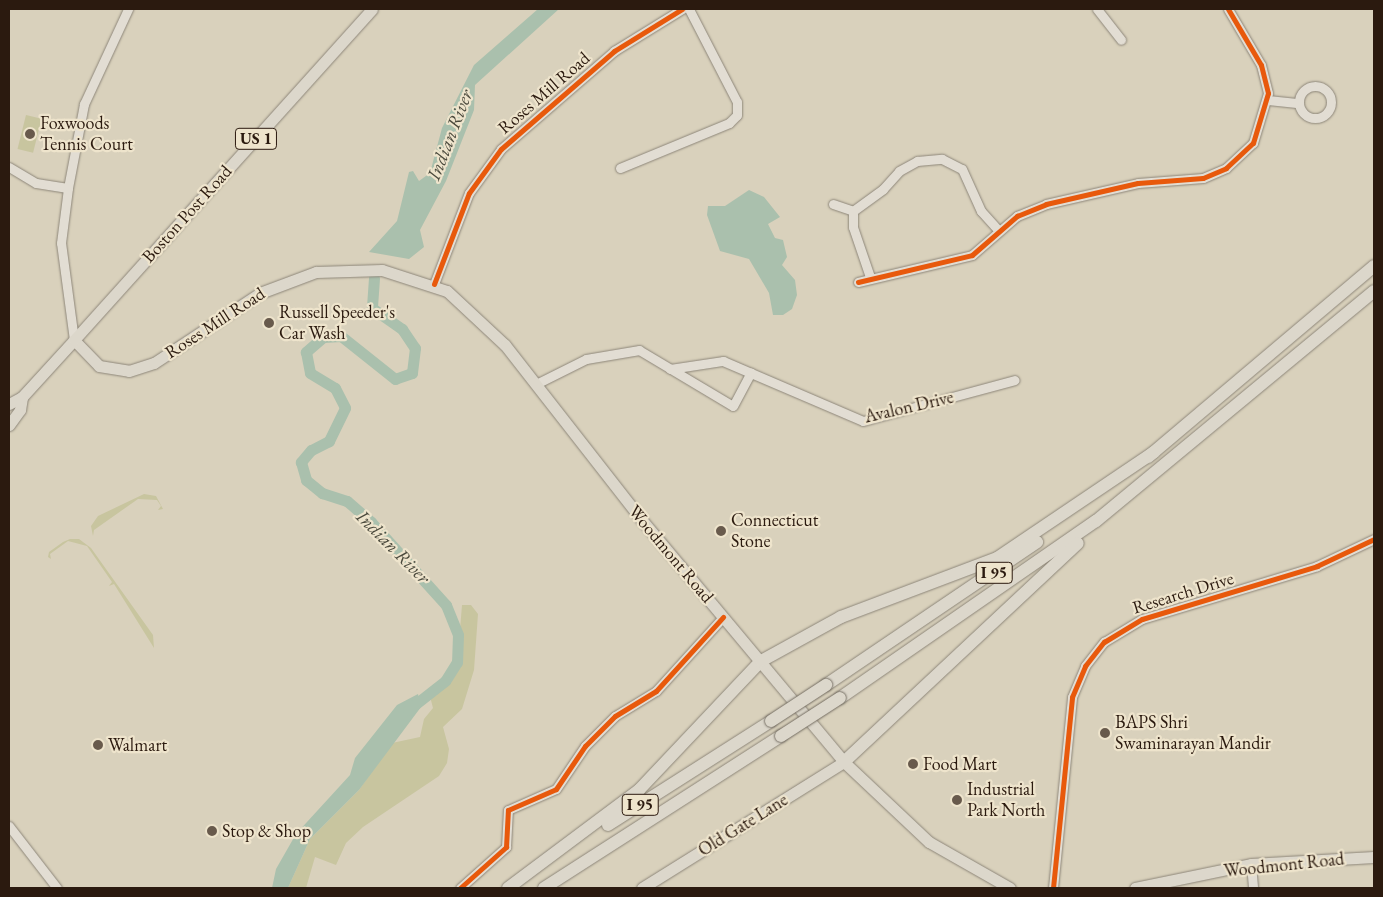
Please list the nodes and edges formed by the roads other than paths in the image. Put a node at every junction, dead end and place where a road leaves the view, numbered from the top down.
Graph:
1 (128, 9) edge
2 (372, 9) edge
3 (682, 9) edge
4 (689, 9) edge
5 (1097, 9) edge
6 (1228, 9) edge
7 (1121, 40) dead end
8 (1268, 100) junction
9 (1299, 103) dead end
10 (9, 167) edge
11 (620, 168) dead end
12 (68, 188) junction
13 (833, 204) dead end
14 (853, 211) junction
15 (1000, 231) junction
16 (1374, 266) edge
17 (870, 278) junction
18 (858, 282) dead end
19 (434, 284) junction
20 (1374, 290) edge
21 (74, 340) junction
22 (670, 369) junction
23 (751, 372) junction
24 (1015, 380) dead end
25 (536, 384) junction
26 (22, 397) junction
27 (9, 404) edge
28 (9, 425) edge
29 (1154, 452) junction
30 (1132, 494) junction
31 (1374, 539) edge
32 (723, 617) junction
33 (761, 661) junction
34 (844, 762) junction
35 (9, 826) edge
36 (1374, 857) edge
37 (1251, 864) junction
38 (57, 888) edge
39 (460, 888) edge
40 (509, 888) edge
41 (544, 888) edge
42 (642, 888) edge
43 (1010, 888) edge
44 (1053, 888) edge
45 (1135, 888) edge
46 (1252, 888) edge

1 - 12 street
2 - 21 main road, Boston Post Road / US 1
3 - 19 street, Roses Mill Road
4 - 11 street
5 - 7 street
6 - 8 street
8 - 9 street
8 - 15 street
10 - 12 street
12 - 21 street
13 - 14 street
14 - 15 street
14 - 17 street
15 - 17 street
16 - 29 highway, I 95
17 - 18 street
19 - 21 main road, Roses Mill Road
19 - 25 main road, Woodmont Road
20 - 30 highway, I 95
21 - 26 main road, Boston Post Road / US 1
22 - 23 street, Avalon Drive
22 - 23 street
22 - 25 street
23 - 24 street, Avalon Drive
25 - 32 main road, Woodmont Road
26 - 27 main road, Boston Post Road / US 1
26 - 28 main road, Boston Post Road / US 1
29 - 33 highway
29 - 40 highway, I 95, bridge
30 - 34 highway
30 - 41 highway, I 95, bridge
31 - 44 street, Research Drive
32 - 33 main road, Woodmont Road
32 - 39 street
33 - 34 main road, Woodmont Road
33 - 40 highway
34 - 42 main road, Old Gate Lane
34 - 43 main road, Woodmont Road
35 - 38 street
36 - 37 main road, Woodmont Road
37 - 45 main road, Woodmont Road
37 - 46 street

